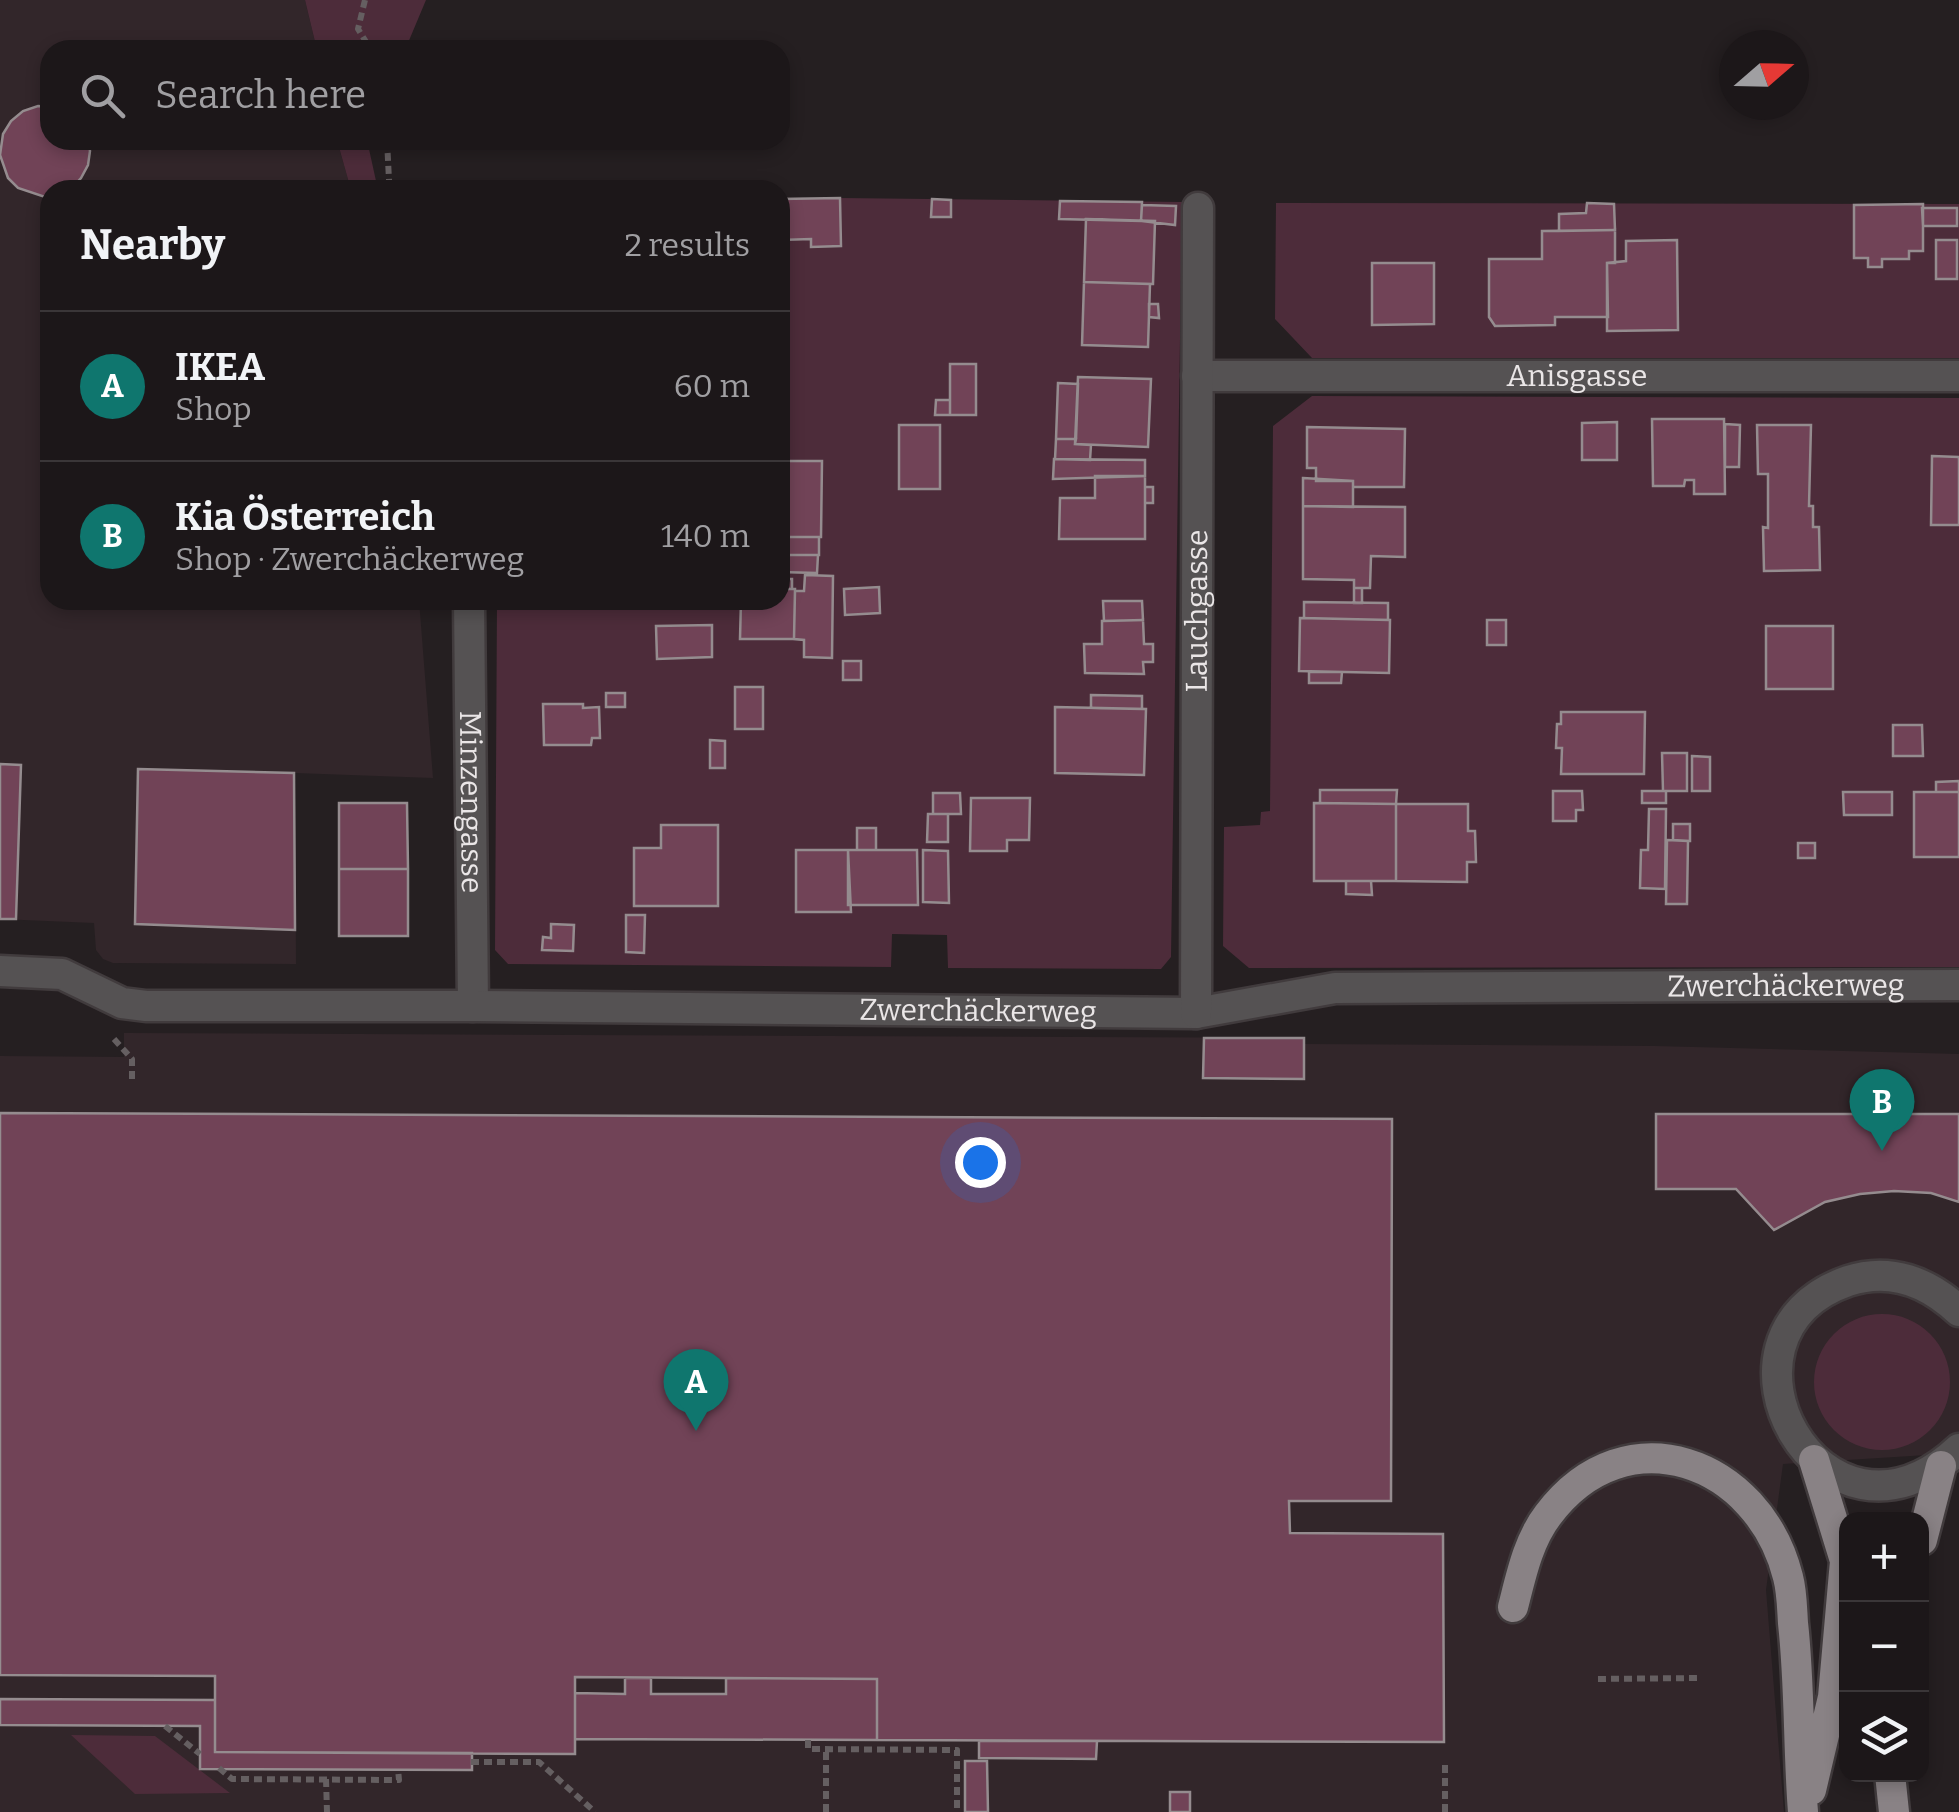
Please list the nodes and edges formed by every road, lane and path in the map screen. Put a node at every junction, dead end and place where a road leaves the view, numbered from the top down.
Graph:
1 (365, 0) edge
2 (365, 40) edge
3 (388, 150) edge
4 (389, 180) edge
5 (1198, 208) dead end
6 (1196, 376) junction
7 (1959, 376) edge
8 (469, 610) edge
9 (0, 971) edge
10 (1959, 985) edge
11 (473, 1006) junction
12 (1196, 1013) junction
13 (111, 1036) dead end
14 (132, 1080) dead end
15 (1959, 1311) edge
16 (1950, 1458) edge
17 (1814, 1460) junction
18 (1929, 1520) edge
19 (1839, 1540) edge
20 (1842, 1602) edge
21 (1513, 1607) dead end
22 (1698, 1678) dead end
23 (1598, 1679) dead end
24 (165, 1726) dead end
25 (808, 1740) dead end
26 (826, 1749) junction
27 (200, 1754) dead end
28 (471, 1762) dead end
29 (1445, 1766) dead end
30 (219, 1768) dead end
31 (398, 1769) dead end
32 (326, 1779) junction
33 (1891, 1782) edge
34 (327, 1812) edge
35 (595, 1812) edge
36 (826, 1812) edge
37 (957, 1812) edge
38 (1445, 1812) edge
39 (1804, 1812) edge
40 (1894, 1812) edge

1 - 2 path
3 - 4 path
5 - 6 street, Lauchgasse
6 - 7 street, Anisgasse
6 - 12 street, Lauchgasse
8 - 11 street, Minzengasse
9 - 11 street, Zwerchäckerweg
10 - 12 street, Zwerchäckerweg
11 - 12 street, Zwerchäckerweg
13 - 14 path
15 - 17 street
16 - 17 street
16 - 18 main road
17 - 19 main road
20 - 39 main road
21 - 39 main road
22 - 23 path
24 - 27 path
25 - 26 path
26 - 36 path
26 - 37 path
28 - 35 path
29 - 38 path
30 - 32 path
31 - 32 path
32 - 34 path
33 - 40 main road

